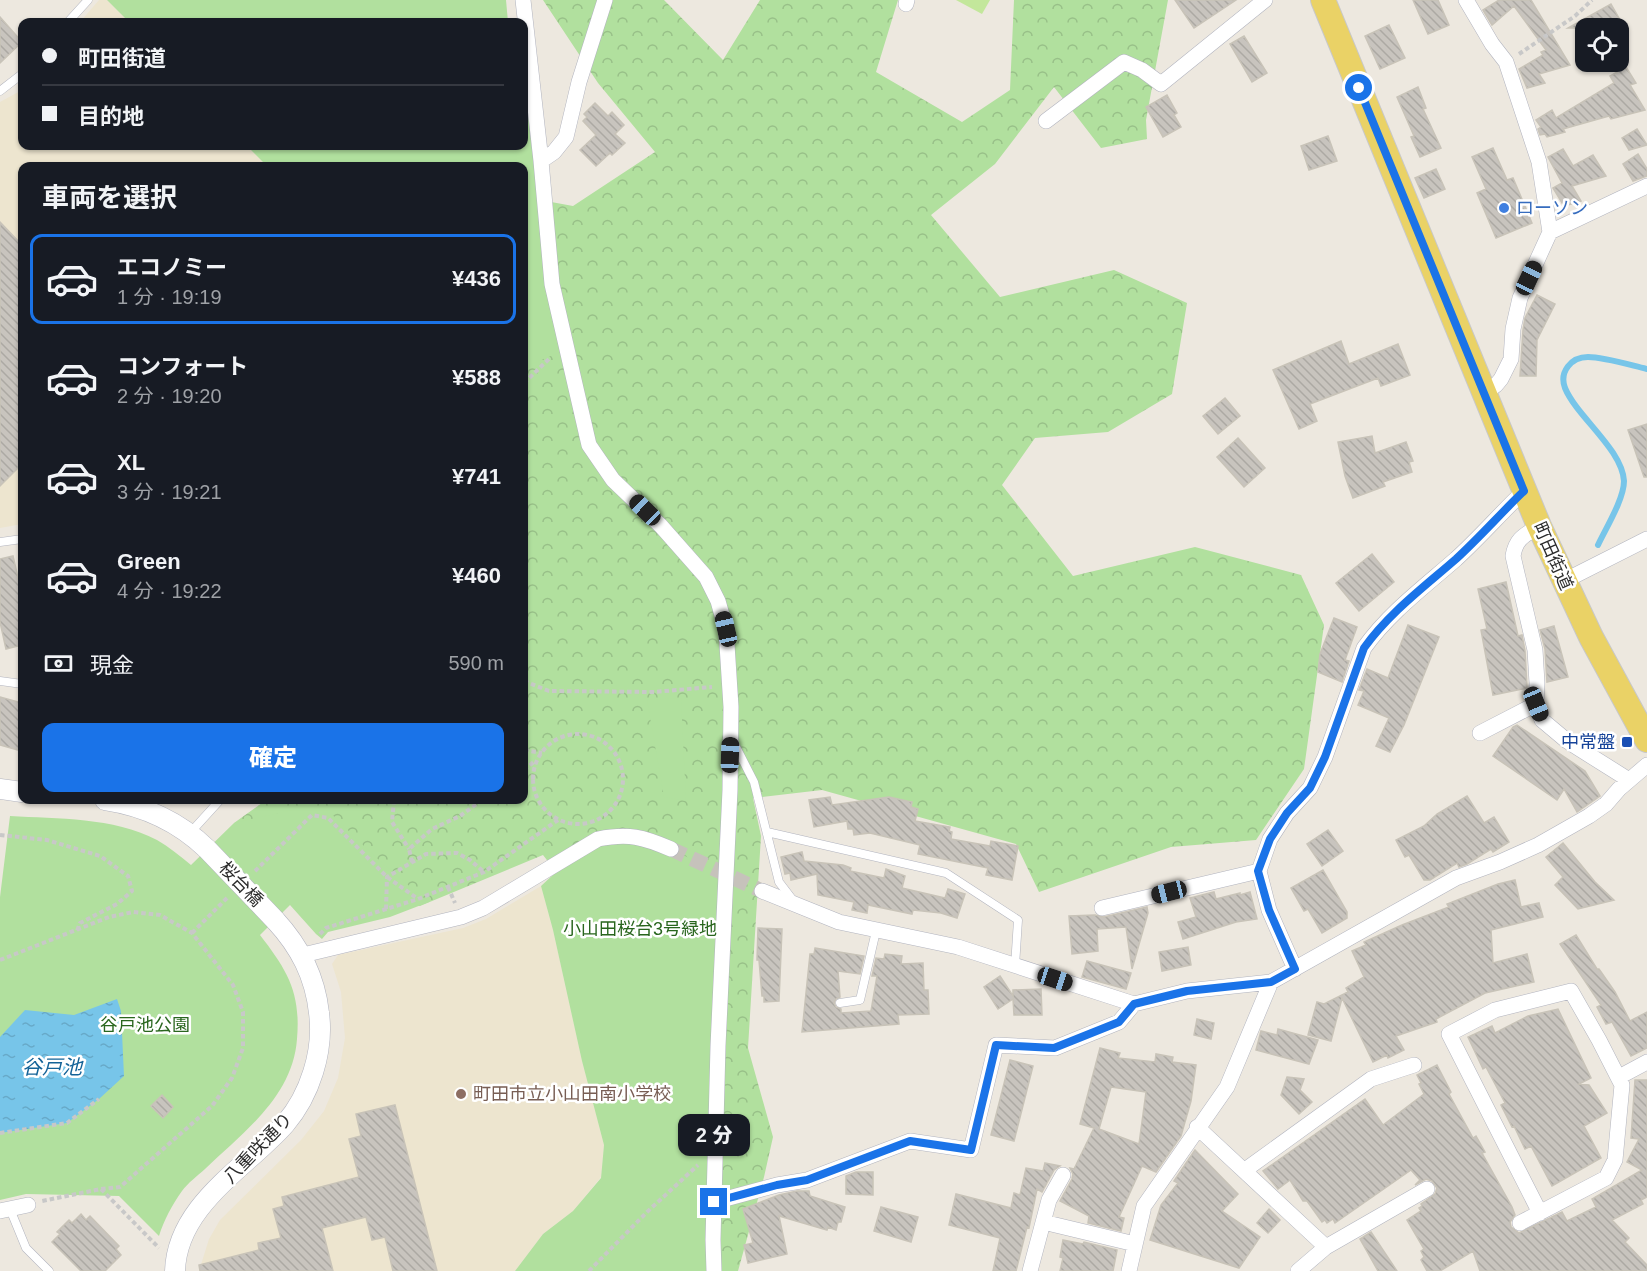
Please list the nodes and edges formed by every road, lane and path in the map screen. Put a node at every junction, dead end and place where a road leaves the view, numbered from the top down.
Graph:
1 (88, 0) edge
2 (523, 0) edge
3 (605, 0) edge
4 (1265, 0) edge
5 (1323, 0) edge
6 (1466, 0) edge
7 (1592, 0) edge
8 (72, 18) edge
9 (525, 18) edge
10 (528, 45) edge
11 (1506, 62) junction
12 (18, 77) edge
13 (0, 92) edge
14 (1046, 121) dead end
15 (541, 161) junction
16 (1646, 188) edge
17 (1550, 232) junction
18 (552, 356) dead end
19 (528, 379) edge
20 (1484, 393) junction
21 (1524, 491) junction
22 (1539, 526) junction
23 (1647, 538) edge
24 (18, 540) edge
25 (0, 542) edge
26 (1564, 581) junction
27 (0, 681) edge
28 (18, 683) edge
29 (528, 683) edge
30 (712, 687) dead end
31 (1536, 704) junction
32 (1480, 734) dead end
33 (731, 737) junction
34 (1647, 740) edge
35 (528, 751) edge
36 (542, 753) junction
37 (537, 760) junction
38 (1647, 765) edge
39 (528, 767) edge
40 (1629, 780) junction
41 (0, 789) edge
42 (18, 791) edge
43 (139, 804) edge
44 (216, 804) edge
45 (394, 804) edge
46 (476, 804) edge
47 (558, 820) junction
48 (767, 832) junction
49 (190, 833) junction
50 (0, 835) edge
51 (410, 849) junction
52 (671, 849) tunnel mouth
53 (411, 862) junction
54 (1258, 871) junction
55 (484, 872) junction
56 (252, 874) dead end
57 (387, 878) junction
58 (235, 891) dead end
59 (762, 891) tunnel mouth
60 (418, 899) junction
61 (801, 908) junction
62 (1102, 908) dead end
63 (386, 909) junction
64 (275, 920) joint
65 (77, 931) junction
66 (876, 931) junction
67 (192, 933) junction
68 (315, 938) dead end
69 (303, 955) junction
70 (0, 960) edge
71 (1016, 966) junction
72 (1295, 969) junction
73 (1271, 982) junction
74 (840, 1002) dead end
75 (1134, 1004) junction
76 (1647, 1062) edge
77 (1414, 1065) dead end
78 (1619, 1077) junction
79 (99, 1099) dead end
80 (1197, 1127) junction
81 (0, 1133) edge
82 (715, 1151) junction
83 (1245, 1170) junction
84 (1063, 1175) dead end
85 (101, 1189) junction
86 (1427, 1190) dead end
87 (714, 1202) junction
88 (28, 1204) joint
89 (5, 1210) edge
90 (1540, 1213) junction
91 (1043, 1222) junction
92 (1520, 1223) dead end
93 (1135, 1244) junction
94 (1326, 1247) junction
95 (159, 1249) dead end
96 (49, 1271) edge
97 (176, 1271) edge
98 (589, 1271) edge
99 (714, 1271) edge
100 (1030, 1271) edge
101 (1129, 1271) edge
102 (1298, 1271) edge

1 - 8 lane
2 - 9 street
3 - 15 street
4 - 14 street
5 - 20 main road, 町田街道
6 - 11 street
7 - 11 path
10 - 15 street
11 - 17 street
12 - 13 lane
15 - 33 street
16 - 17 street
17 - 20 street
18 - 19 path
20 - 21 main road, 町田街道
21 - 22 main road, 町田街道
21 - 54 street
22 - 26 main road, 町田街道
22 - 31 street
23 - 26 street
24 - 25 lane
26 - 34 main road, 町田街道
27 - 28 lane
29 - 30 path
31 - 32 street
31 - 40 street
33 - 48 lane
33 - 82 street
35 - 36 path
36 - 37 path
36 - 47 path
37 - 39 path
37 - 47 path
38 - 40 street
40 - 72 street
41 - 42 street
43 - 49 street
44 - 49 lane
45 - 51 path
46 - 51 path
47 - 55 path
48 - 61 lane
48 - 71 lane
49 - 64 street, 桜台橋, bridge
50 - 65 path
51 - 53 path
52 - 69 street
53 - 55 path
53 - 57 path
54 - 62 street
54 - 72 street
55 - 60 path
56 - 57 path
57 - 60 path
57 - 63 path
58 - 67 path
59 - 61 street
60 - 63 path
61 - 66 street
63 - 68 path
64 - 69 street, 八重咲通り
65 - 67 path
65 - 70 path
66 - 71 street
66 - 74 lane
67 - 85 path
69 - 97 street, 八重咲通り
71 - 75 street
72 - 73 street
73 - 75 street
73 - 80 street
75 - 87 street
76 - 78 street
77 - 83 street
78 - 90 street
78 - 90 street
79 - 81 path
80 - 83 street
80 - 93 street
82 - 87 street
82 - 98 path
83 - 94 street
84 - 91 street
85 - 88 path
85 - 95 path
86 - 94 street
87 - 99 street
88 - 89 street
89 - 96 lane
90 - 92 street
91 - 93 street
91 - 100 street
93 - 101 street
94 - 102 street

